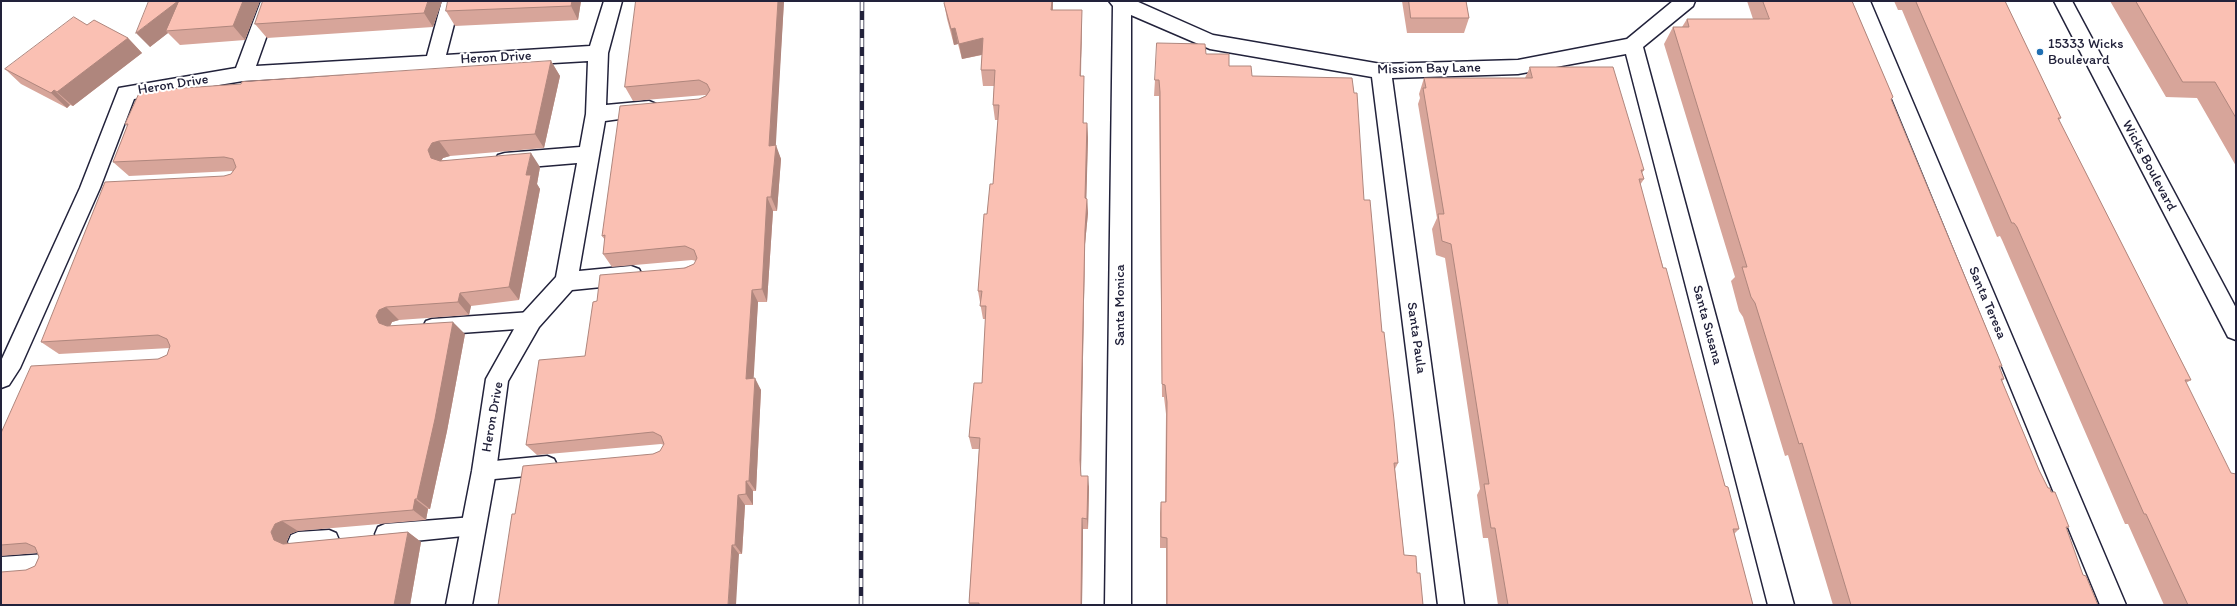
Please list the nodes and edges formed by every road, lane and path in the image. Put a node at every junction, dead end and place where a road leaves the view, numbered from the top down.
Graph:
1 (270, 1) edge
2 (451, 1) edge
3 (613, 1) edge
4 (1686, 1) edge
5 (1861, 1) edge
6 (2063, 1) edge
7 (1120, 3) edge
8 (1633, 45) junction
9 (598, 52) junction
10 (434, 61) junction
11 (1381, 71) junction
12 (242, 74) junction
13 (666, 108) edge
14 (596, 114) junction
15 (590, 154) junction
16 (489, 162) edge
17 (113, 187) edge
18 (90, 188) junction
19 (653, 273) edge
20 (566, 282) junction
21 (531, 320) junction
22 (415, 328) edge
23 (2236, 330) edge
24 (33, 366) edge
25 (5, 373) edge
26 (569, 462) edge
27 (484, 470) junction
28 (474, 526) junction
29 (370, 536) edge
30 (346, 538) edge
31 (298, 542) edge
32 (46, 566) edge
33 (1, 569) edge
34 (459, 605) edge
35 (1118, 605) edge
36 (1452, 605) edge
37 (1781, 605) edge
38 (2113, 605) edge

1 - 12 street
2 - 10 street
3 - 9 street
4 - 8 street, Mission Bay Lane
5 - 38 street, Santa Teresa
6 - 23 street, Wicks Boulevard
7 - 11 street, Mission Bay Lane
7 - 35 street, Santa Monica
8 - 11 street, Mission Bay Lane
8 - 37 street, Santa Susana
9 - 10 street, Heron Drive
9 - 14 street
10 - 12 street, Heron Drive
11 - 36 street, Santa Paula
12 - 18 street, Heron Drive
13 - 14 street
14 - 15 street
15 - 16 street
15 - 20 street
17 - 18 street
18 - 25 street, Heron Drive
19 - 20 street
20 - 21 street, Heron Drive
21 - 22 lane
21 - 27 street, Heron Drive
24 - 25 street
26 - 27 lane
27 - 28 street, Heron Drive
28 - 29 lane
28 - 34 street, Heron Drive
30 - 31 lane
32 - 33 street

